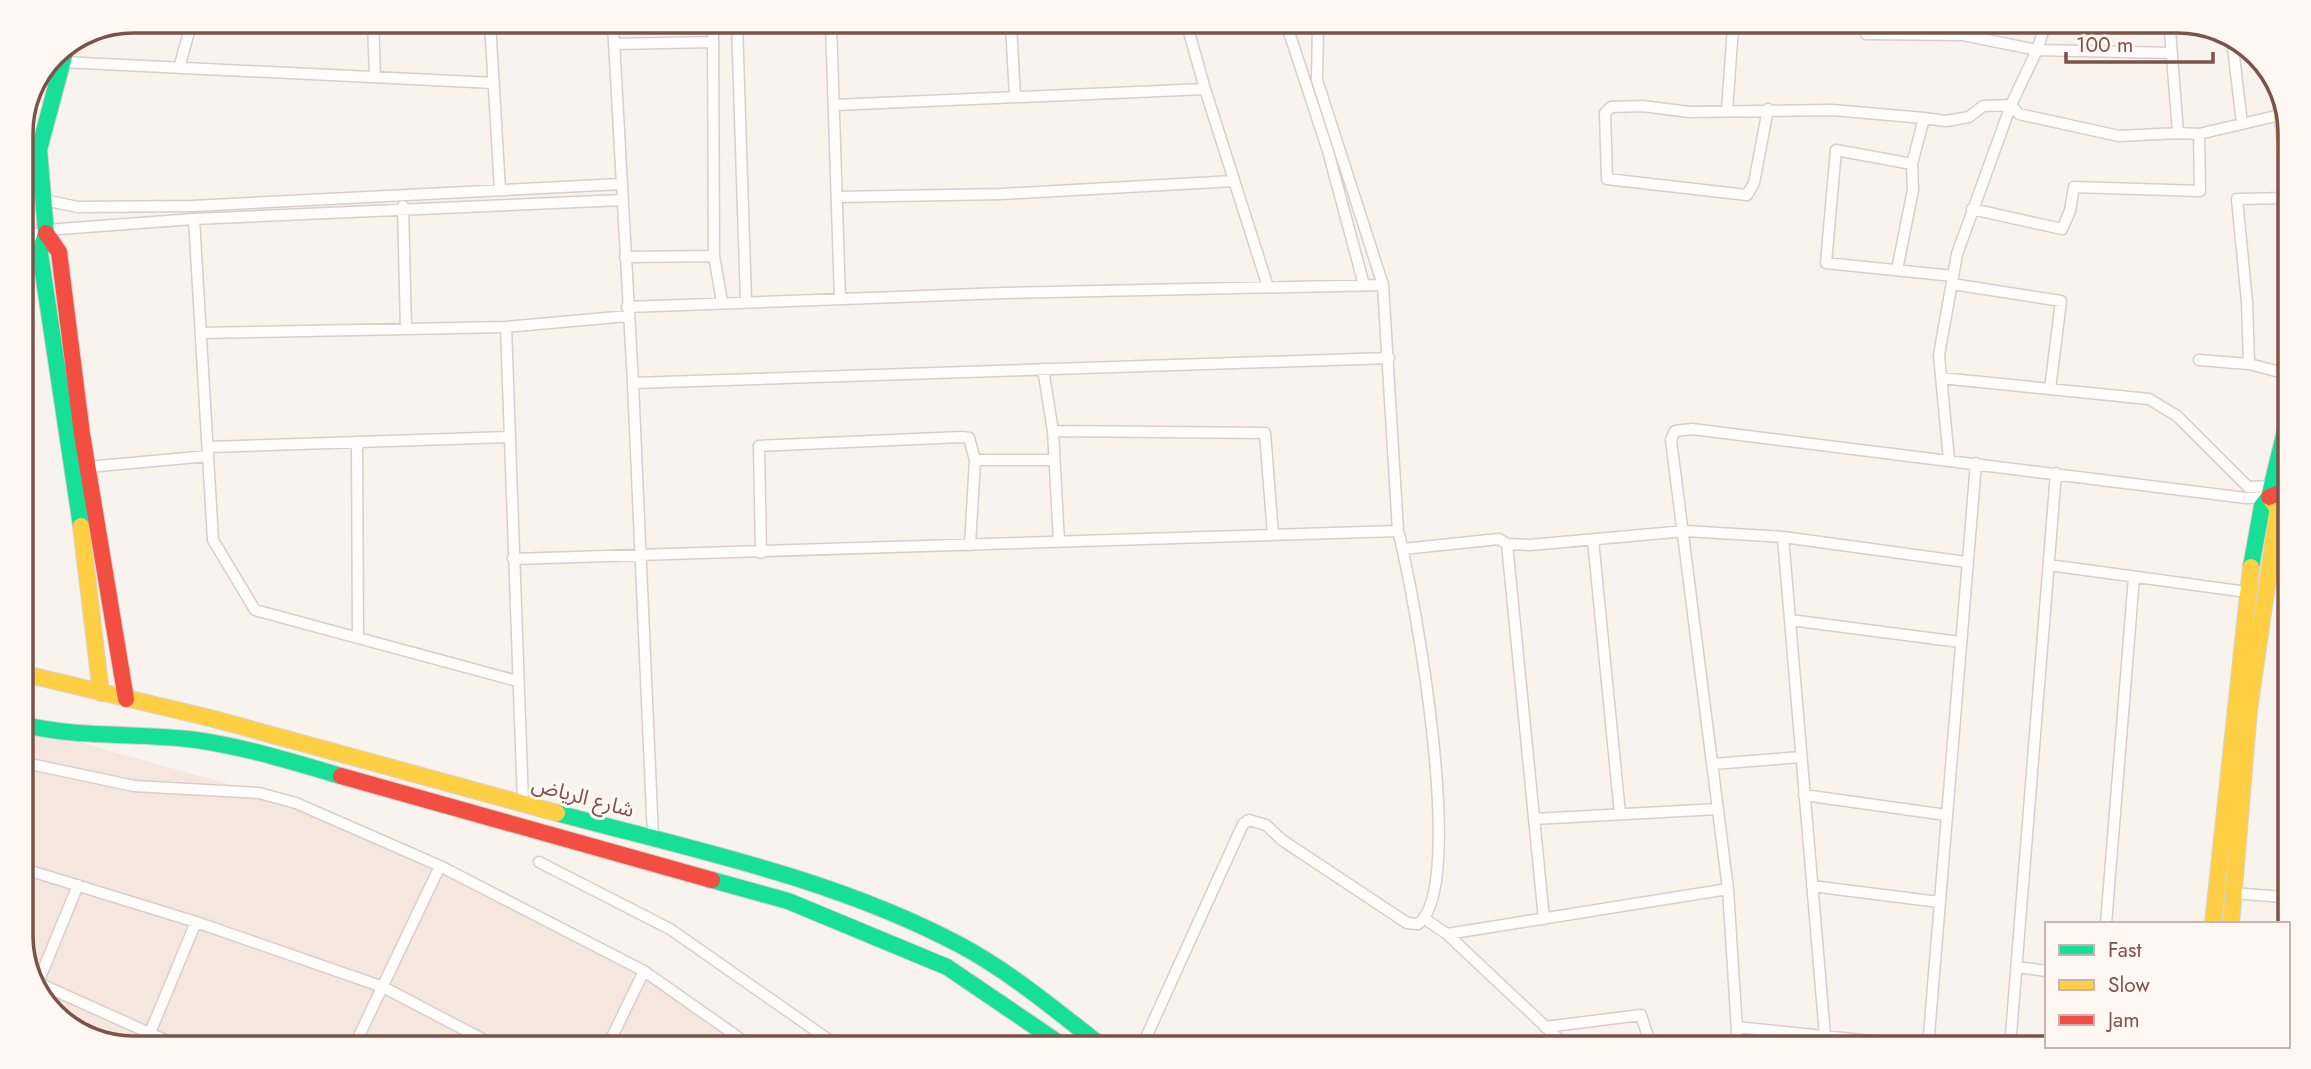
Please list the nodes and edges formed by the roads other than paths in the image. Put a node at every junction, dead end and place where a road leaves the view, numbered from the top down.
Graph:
1 (189, 33) edge
2 (373, 33) edge
3 (491, 33) edge
4 (613, 33) edge
5 (713, 33) edge
6 (737, 33) edge
7 (831, 33) edge
8 (1011, 33) edge
9 (1189, 33) edge
10 (1289, 33) edge
11 (1318, 33) edge
12 (1733, 33) edge
13 (1866, 33) edge
14 (1915, 33) edge
15 (1968, 33) edge
16 (2043, 33) edge
17 (2170, 33) edge
18 (713, 42) junction
19 (614, 44) junction
20 (2038, 50) junction
21 (2233, 50) edge
22 (2171, 53) junction
23 (69, 57) edge
24 (62, 63) edge
25 (179, 68) junction
26 (375, 77) junction
27 (494, 83) junction
28 (1205, 89) junction
29 (1015, 97) junction
30 (835, 105) junction
31 (2011, 105) junction
32 (2274, 107) edge
33 (1768, 109) junction
34 (1727, 110) junction
35 (1924, 118) junction
36 (2242, 124) junction
37 (2178, 134) junction
38 (2199, 134) junction
39 (39, 149) junction
40 (1912, 164) junction
41 (33, 172) edge
42 (1234, 181) junction
43 (621, 184) junction
44 (500, 190) junction
45 (403, 195) junction
46 (838, 197) junction
47 (2278, 198) edge
48 (44, 200) junction
49 (622, 200) junction
50 (1972, 209) junction
51 (403, 210) junction
52 (194, 219) junction
53 (46, 232) junction
54 (33, 237) edge
55 (714, 256) junction
56 (625, 257) junction
57 (1897, 270) junction
58 (1953, 280) junction
59 (1364, 285) junction
60 (1383, 285) junction
61 (1268, 287) junction
62 (840, 298) junction
63 (746, 301) junction
64 (722, 302) junction
65 (627, 312) junction
66 (506, 327) junction
67 (406, 329) junction
68 (201, 333) junction
69 (1389, 358) junction
70 (2199, 360) dead end
71 (2249, 364) junction
72 (1043, 369) junction
73 (2278, 372) edge
74 (1941, 378) junction
75 (633, 383) junction
76 (2050, 389) junction
77 (1053, 431) junction
78 (509, 437) junction
79 (357, 442) junction
80 (208, 451) junction
81 (975, 460) junction
82 (1054, 460) junction
83 (1949, 460) junction
84 (1976, 463) junction
85 (88, 467) junction
86 (2056, 473) junction
87 (2277, 485) edge
88 (1398, 531) junction
89 (1685, 531) junction
90 (1273, 535) junction
91 (1783, 537) junction
92 (1593, 540) junction
93 (1059, 542) junction
94 (1507, 544) junction
95 (970, 545) junction
96 (1403, 549) junction
97 (761, 552) junction
98 (639, 557) junction
99 (513, 559) junction
100 (1966, 562) junction
101 (2049, 565) junction
102 (2134, 577) junction
103 (2247, 592) junction
104 (1790, 620) junction
105 (358, 638) junction
106 (1960, 642) junction
107 (33, 676) edge
108 (517, 681) junction
109 (101, 693) junction
110 (126, 699) junction
111 (33, 727) edge
112 (1801, 757) junction
113 (1713, 764) junction
114 (33, 765) edge
115 (1804, 795) junction
116 (523, 803) junction
117 (1718, 808) junction
118 (1620, 814) junction
119 (1946, 815) junction
120 (1534, 819) junction
121 (653, 838) junction
122 (539, 862) dead end
123 (440, 866) junction
124 (33, 872) edge
125 (78, 886) junction
126 (1812, 886) junction
127 (1728, 889) junction
128 (2233, 893) junction
129 (2278, 897) edge
130 (1939, 902) junction
131 (1425, 919) junction
132 (1544, 919) junction
133 (196, 922) junction
134 (2106, 922) edge
135 (2213, 922) edge
136 (2231, 922) edge
137 (1447, 934) junction
138 (2016, 967) junction
139 (644, 971) junction
140 (2045, 971) edge
141 (41, 974) edge
142 (383, 987) junction
143 (49, 988) edge
144 (1545, 1027) junction
145 (1737, 1027) junction
146 (149, 1036) edge
147 (359, 1036) edge
148 (476, 1036) edge
149 (612, 1036) edge
150 (727, 1036) edge
151 (823, 1036) edge
152 (1049, 1036) edge
153 (1088, 1036) edge
154 (1147, 1036) edge
155 (1555, 1036) edge
156 (1648, 1036) edge
157 (1737, 1036) edge
158 (1825, 1036) joint
159 (1930, 1036) edge
160 (2011, 1036) edge

1 - 25 street
2 - 26 street
3 - 27 street
4 - 19 street
5 - 18 street
6 - 63 street
7 - 30 street
8 - 29 street
9 - 28 street
10 - 59 street
11 - 60 street
12 - 34 street
13 - 14 street
15 - 20 street
16 - 20 street
17 - 22 street
18 - 19 street
18 - 55 street
19 - 43 street
20 - 22 street
20 - 31 street
21 - 36 street
22 - 37 street
23 - 25 street
24 - 39 main road
25 - 26 street
26 - 27 street
27 - 44 street
28 - 29 street
28 - 42 street
29 - 30 street
30 - 46 street
31 - 35 street
31 - 37 street
31 - 50 street
32 - 36 street
33 - 34 street
33 - 34 street
33 - 35 street
35 - 40 street
36 - 38 street
37 - 38 street
38 - 50 street
39 - 41 main road
39 - 48 main road
40 - 57 street
40 - 57 street
42 - 46 street
42 - 61 street
43 - 44 street
43 - 49 street
44 - 45 street
45 - 48 street
45 - 51 street
46 - 62 street
47 - 71 street
48 - 53 main road
49 - 51 street
49 - 56 street
50 - 58 street
51 - 52 street
51 - 67 street
52 - 53 street
52 - 68 street
53 - 54 street
53 - 85 main road
53 - 109 main road
55 - 56 street
55 - 64 street
56 - 65 street
57 - 58 street
58 - 74 street
58 - 76 street
59 - 60 street
59 - 61 street
60 - 69 street
61 - 62 street
62 - 63 street
63 - 64 street
64 - 65 street
65 - 66 street
65 - 75 street
66 - 67 street
66 - 78 street
67 - 68 street
68 - 80 street
69 - 72 street
69 - 88 street
70 - 71 street
71 - 73 street
72 - 75 street
72 - 77 street
74 - 76 street
74 - 83 street
75 - 98 street
76 - 87 street
77 - 82 street
77 - 90 street
78 - 79 street
78 - 99 street
79 - 80 street
79 - 105 street
80 - 85 street
80 - 105 street
81 - 82 street
81 - 95 street
81 - 97 street
82 - 93 street
83 - 84 street
83 - 89 street
84 - 86 street
84 - 100 street
85 - 110 main road
86 - 87 street
86 - 101 street
87 - 103 main road
87 - 128 main road
88 - 90 street
88 - 96 street
89 - 91 street
89 - 92 street
89 - 113 street
90 - 93 street
91 - 100 street
91 - 104 street
92 - 94 street
92 - 118 street
93 - 95 street
94 - 96 street
94 - 120 street
95 - 97 street
96 - 131 street
97 - 98 street
98 - 99 street
98 - 121 street
99 - 108 street
100 - 106 street
101 - 102 street
101 - 138 street
102 - 103 street
102 - 134 street
103 - 135 main road
104 - 106 street
104 - 112 street
105 - 108 street
106 - 119 street
107 - 109 main road, شارع الرياض
108 - 116 street
109 - 110 main road, شارع الرياض
110 - 116 main road, شارع الرياض
111 - 152 main road, شارع الرياض
112 - 113 street
112 - 115 street
113 - 117 street
114 - 123 street
115 - 119 street
115 - 126 street
116 - 121 main road, شارع الرياض
117 - 118 street
117 - 127 street
118 - 120 street
119 - 130 street
120 - 132 street
121 - 153 main road, شارع الرياض
122 - 151 street
123 - 139 street
123 - 142 street
124 - 125 street
125 - 133 street
125 - 141 street
126 - 130 street
126 - 158 street
127 - 132 street
127 - 145 street
128 - 129 street
128 - 136 main road
130 - 159 street
131 - 137 street
131 - 154 street
132 - 137 street
133 - 142 street
133 - 146 street
137 - 144 street
138 - 140 street
138 - 160 street
139 - 149 street
139 - 150 street
142 - 147 street
142 - 148 street
143 - 146 street
144 - 155 street
144 - 156 street
145 - 157 street
145 - 158 street

